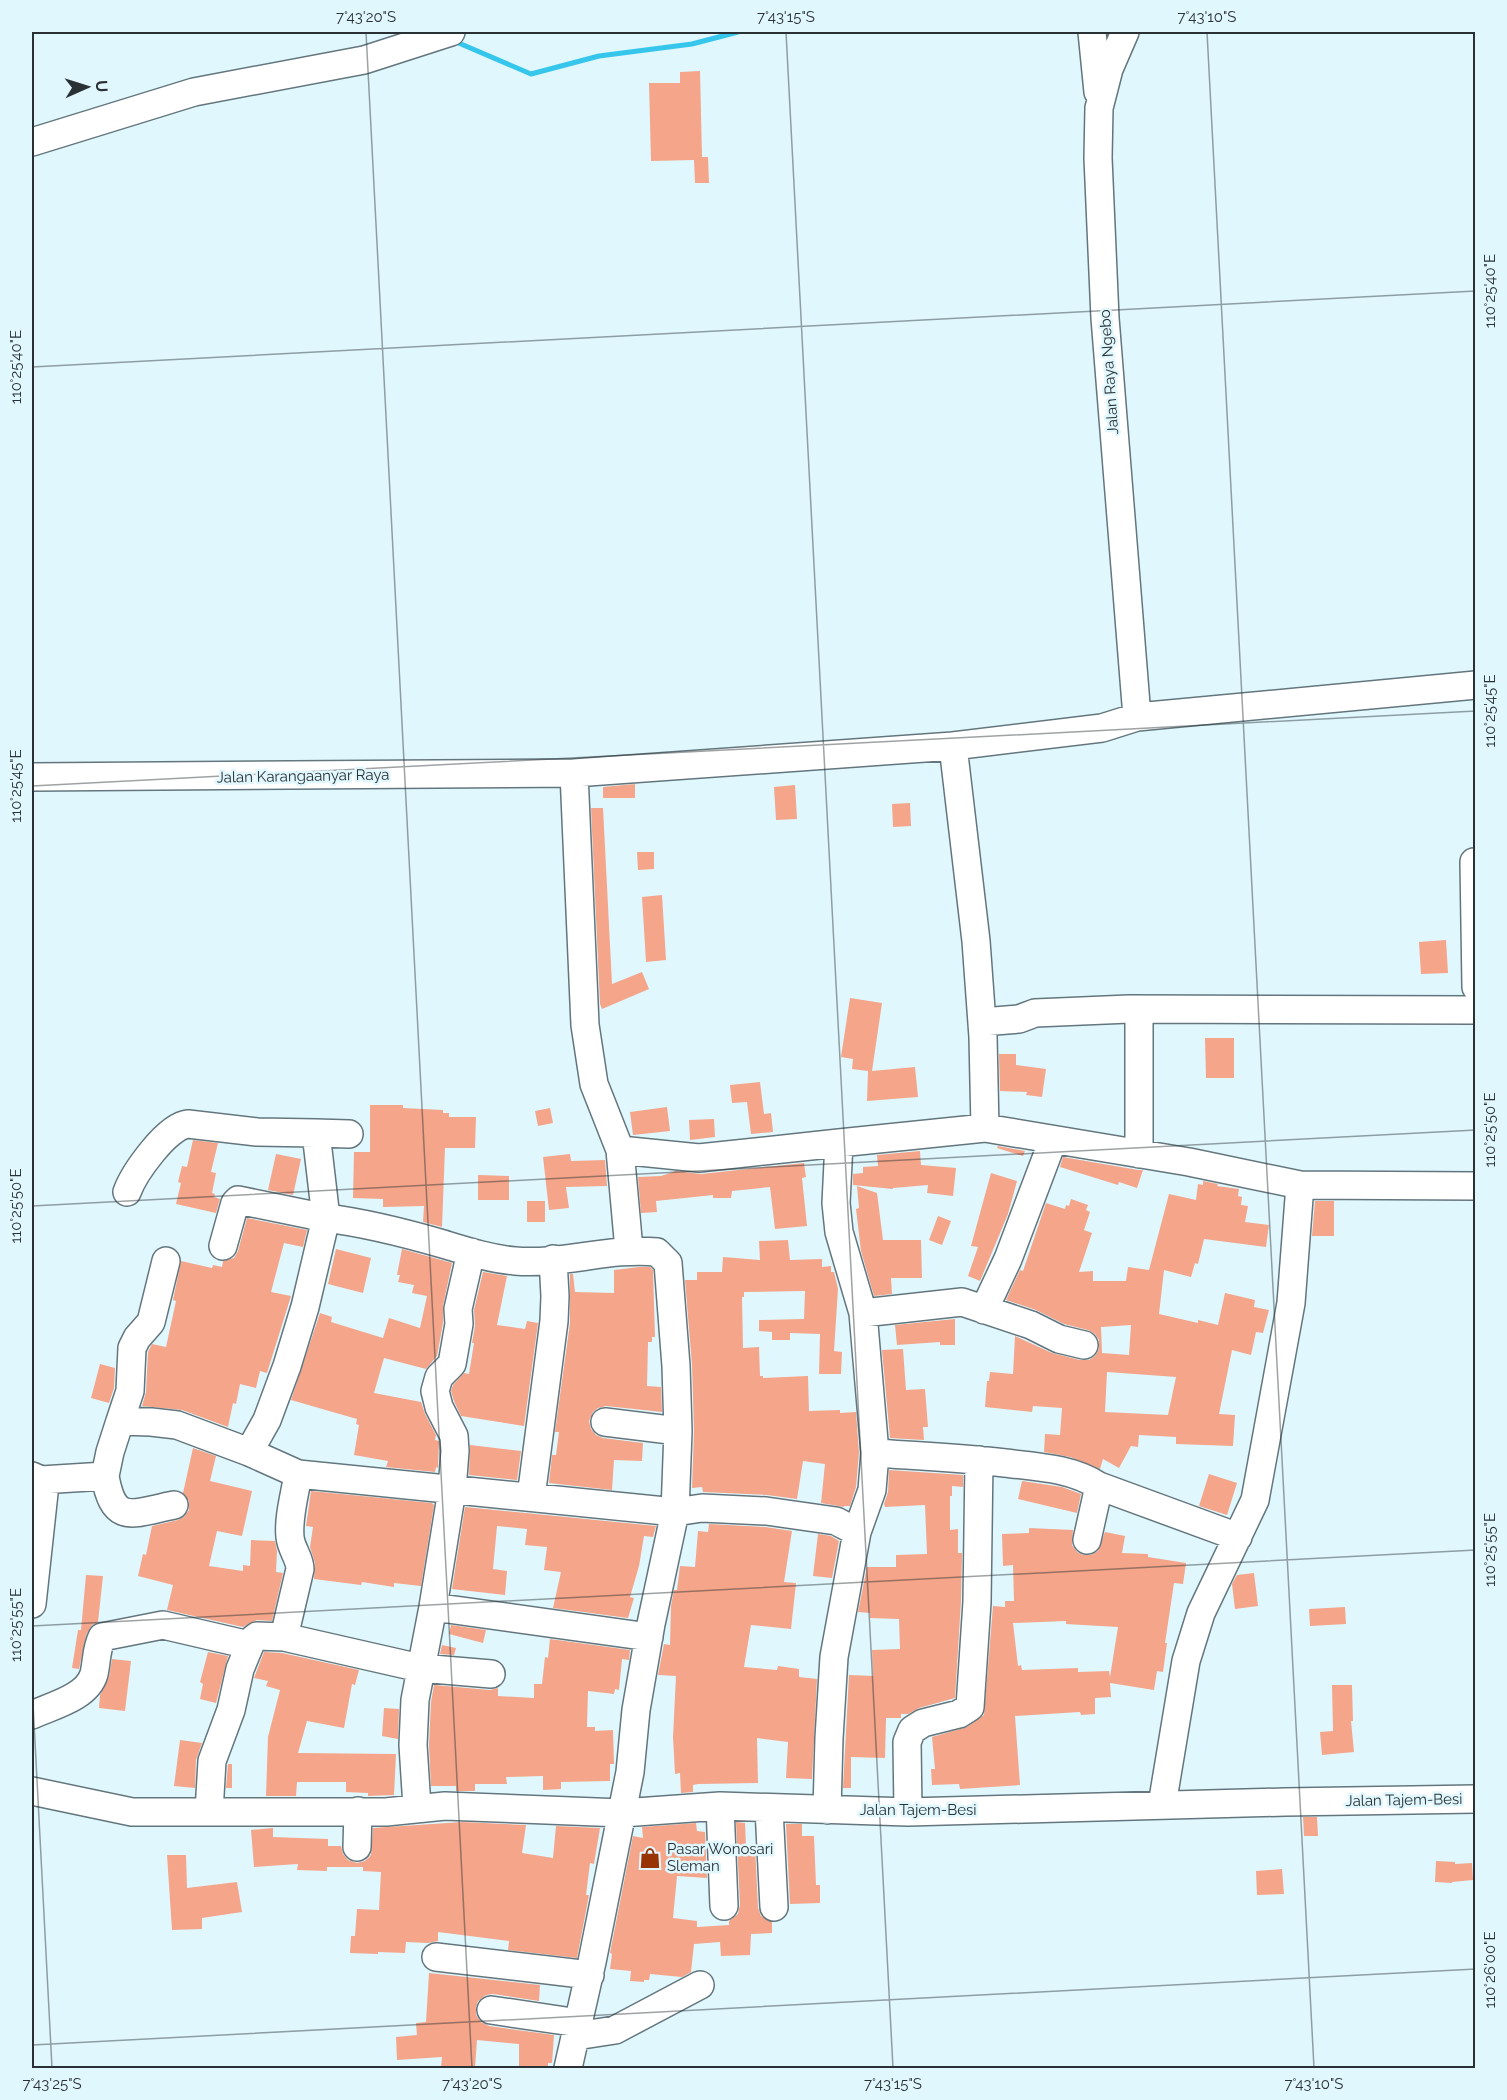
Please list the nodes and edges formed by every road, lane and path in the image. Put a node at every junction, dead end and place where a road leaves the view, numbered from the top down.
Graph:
1 (452, 32) edge
2 (1092, 32) edge
3 (1125, 32) edge
4 (1099, 108) junction
5 (32, 142) edge
6 (1476, 685) edge
7 (1137, 717) junction
8 (953, 746) junction
9 (574, 773) junction
10 (32, 777) edge
11 (1474, 862) edge
12 (1476, 987) edge
13 (1476, 1010) edge
14 (1139, 1020) dead end
15 (982, 1023) junction
16 (985, 1128) junction
17 (316, 1134) junction
18 (349, 1134) dead end
19 (1053, 1140) junction
20 (839, 1143) junction
21 (620, 1150) junction
22 (1139, 1154) junction
23 (1300, 1185) junction
24 (1476, 1186) edge
25 (127, 1192) dead end
26 (326, 1218) junction
27 (223, 1246) dead end
28 (629, 1250) junction
29 (471, 1252) junction
30 (553, 1259) junction
31 (166, 1261) dead end
32 (984, 1310) junction
33 (863, 1313) junction
34 (1084, 1345) dead end
35 (120, 1421) junction
36 (605, 1422) dead end
37 (678, 1431) junction
38 (249, 1452) junction
39 (875, 1453) junction
40 (979, 1460) junction
41 (298, 1474) junction
42 (105, 1476) junction
43 (36, 1478) edge
44 (1099, 1486) junction
45 (452, 1490) junction
46 (531, 1497) junction
47 (174, 1505) dead end
48 (675, 1512) junction
49 (857, 1532) junction
50 (1238, 1537) junction
51 (1087, 1540) dead end
52 (32, 1604) edge
53 (433, 1607) junction
54 (284, 1637) junction
55 (649, 1637) junction
56 (249, 1645) junction
57 (420, 1668) junction
58 (491, 1674) dead end
59 (32, 1714) edge
60 (32, 1791) edge
61 (1476, 1799) edge
62 (1162, 1805) junction
63 (720, 1806) junction
64 (417, 1807) junction
65 (769, 1809) junction
66 (827, 1810) junction
67 (358, 1811) junction
68 (209, 1812) junction
69 (908, 1812) junction
70 (622, 1813) junction
71 (357, 1847) dead end
72 (724, 1906) dead end
73 (774, 1907) dead end
74 (436, 1957) dead end
75 (590, 1975) junction
76 (700, 1985) dead end
77 (491, 2010) dead end
78 (577, 2030) junction
79 (568, 2068) edge

1 - 5 street
2 - 4 street
3 - 4 street, Jalan Raya Ngebo
4 - 7 street, Jalan Raya Ngebo
6 - 7 street, Jalan Karangaanyar Raya
7 - 8 street, Jalan Karangaanyar Raya
8 - 9 street, Jalan Karangaanyar Raya
8 - 15 street
9 - 10 street, Jalan Karangaanyar Raya
9 - 21 street
11 - 12 street
13 - 15 street
14 - 22 street
15 - 16 street
16 - 19 street
16 - 20 street
17 - 18 street
17 - 25 street
17 - 26 street
19 - 22 street
19 - 32 street
20 - 21 street
20 - 33 street
21 - 28 street
22 - 23 street
23 - 24 street
23 - 50 street
26 - 27 street
26 - 29 street
26 - 38 street
28 - 30 street
28 - 37 street
29 - 30 street
29 - 45 street
30 - 46 street
31 - 35 street
32 - 33 street
32 - 34 street
33 - 39 street
35 - 38 street
35 - 42 street
36 - 37 street
37 - 48 street
38 - 41 street
39 - 40 street
39 - 49 street
40 - 44 street
40 - 69 street
41 - 45 street
41 - 54 street
42 - 43 street
42 - 47 street
43 - 52 street
44 - 50 street
44 - 51 street
45 - 46 street
45 - 53 street
46 - 48 street
48 - 49 street
48 - 55 street
49 - 66 street
50 - 62 street
53 - 55 street
53 - 57 street
54 - 56 street
54 - 57 street
55 - 70 street
56 - 59 street
56 - 68 street
57 - 58 street
57 - 64 street
60 - 68 street, Jalan Tajem-Besi
61 - 62 street, Jalan Tajem-Besi
62 - 69 street, Jalan Tajem-Besi
63 - 65 street, Jalan Tajem-Besi
63 - 70 street, Jalan Tajem-Besi
63 - 72 street
64 - 67 street, Jalan Tajem-Besi
64 - 70 street, Jalan Tajem-Besi
65 - 66 street, Jalan Tajem-Besi
65 - 73 street
66 - 69 street, Jalan Tajem-Besi
67 - 68 street, Jalan Tajem-Besi
67 - 71 street
70 - 75 street
74 - 75 street
75 - 78 street
76 - 78 street
77 - 78 street
78 - 79 street

